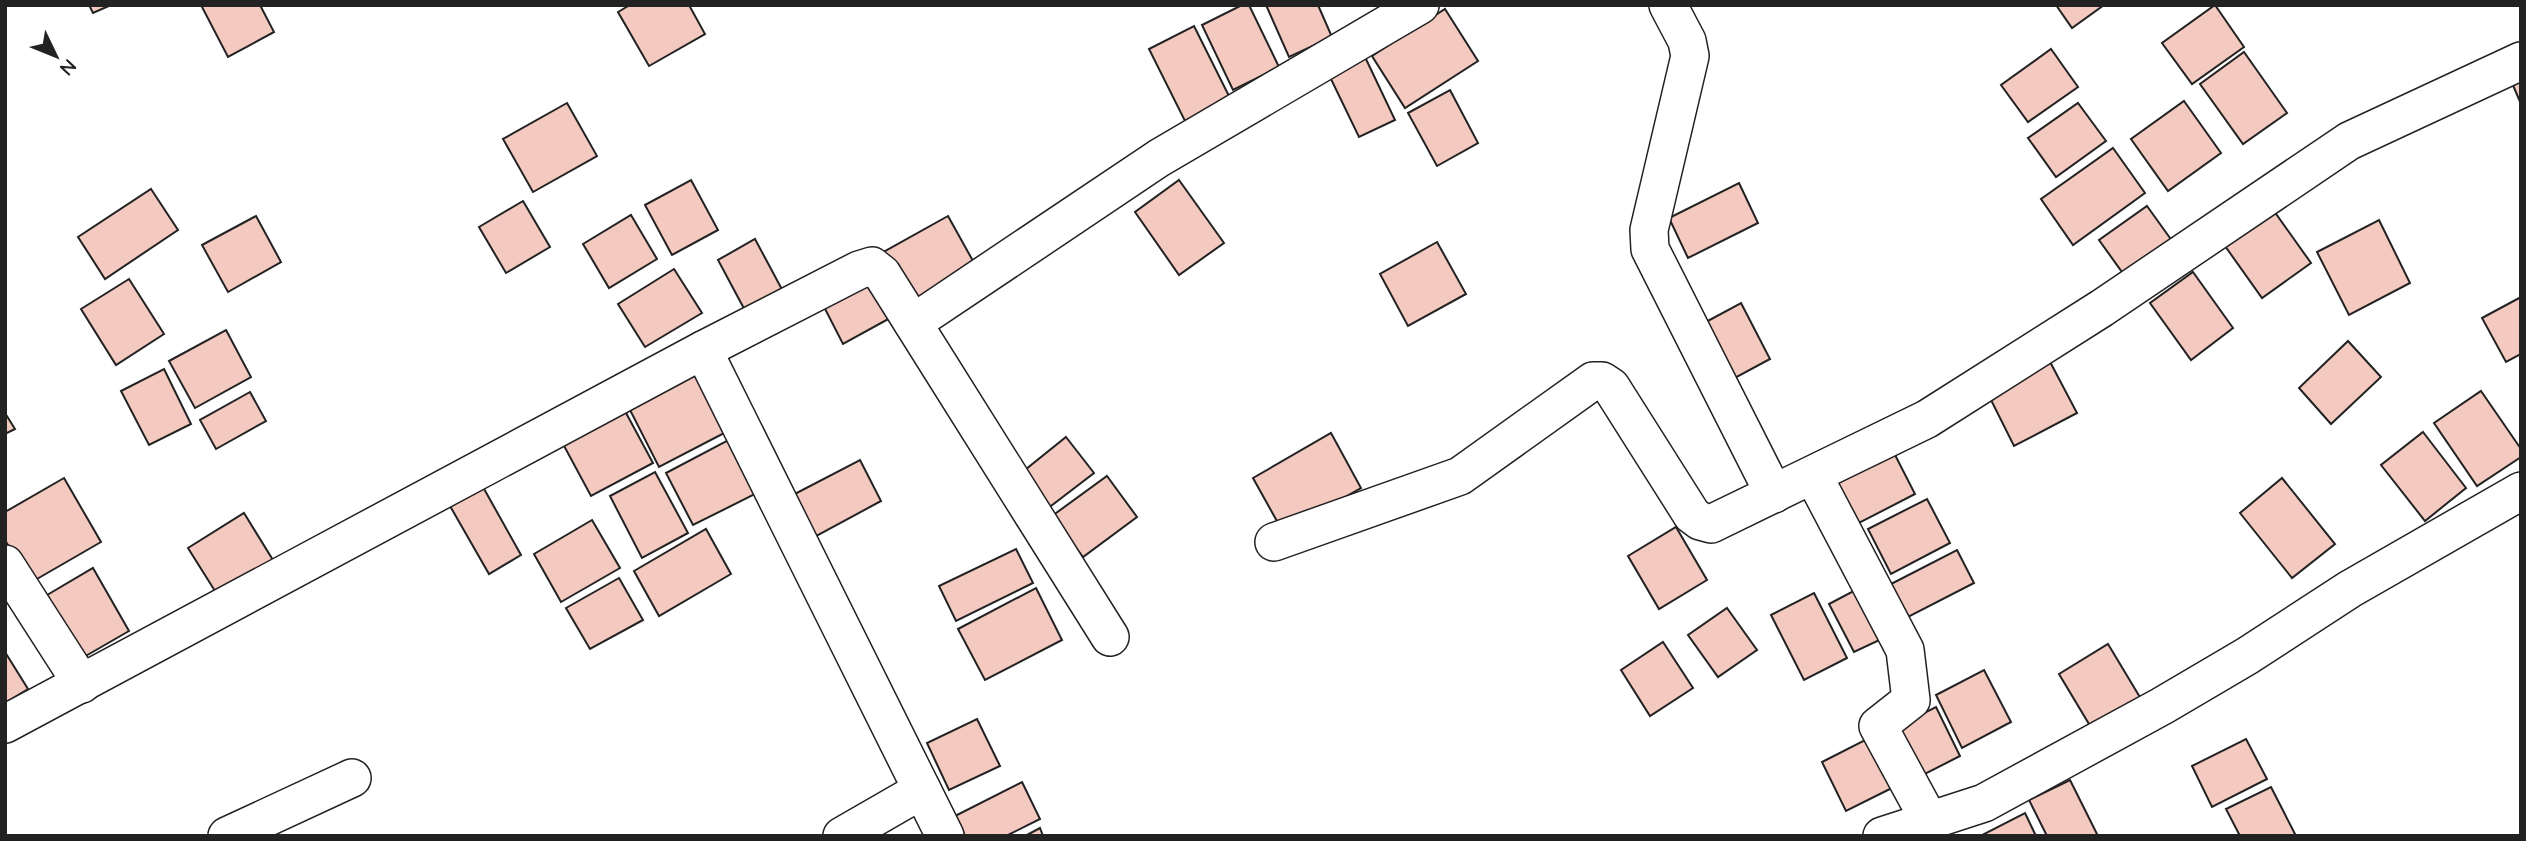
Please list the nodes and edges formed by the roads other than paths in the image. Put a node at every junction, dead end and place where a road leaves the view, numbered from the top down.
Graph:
1 (1420, 5) edge
2 (1668, 5) edge
3 (2521, 61) edge
4 (913, 323) junction
5 (703, 350) junction
6 (1813, 475) junction
7 (2521, 492) edge
8 (1774, 494) junction
9 (1275, 542) dead end
10 (5, 564) edge
11 (1110, 637) dead end
12 (82, 684) junction
13 (5, 724) edge
14 (352, 778) dead end
15 (922, 790) junction
16 (1929, 820) junction
17 (227, 836) edge
18 (842, 836) edge
19 (945, 836) edge
20 (1882, 836) edge

1 - 4 street
2 - 8 street
3 - 6 street
4 - 5 street
4 - 11 street
5 - 12 street
5 - 15 street
6 - 8 street
6 - 16 street
7 - 16 street
8 - 9 street
10 - 12 street
12 - 13 street
14 - 17 street
15 - 18 street
15 - 19 street
16 - 20 street

